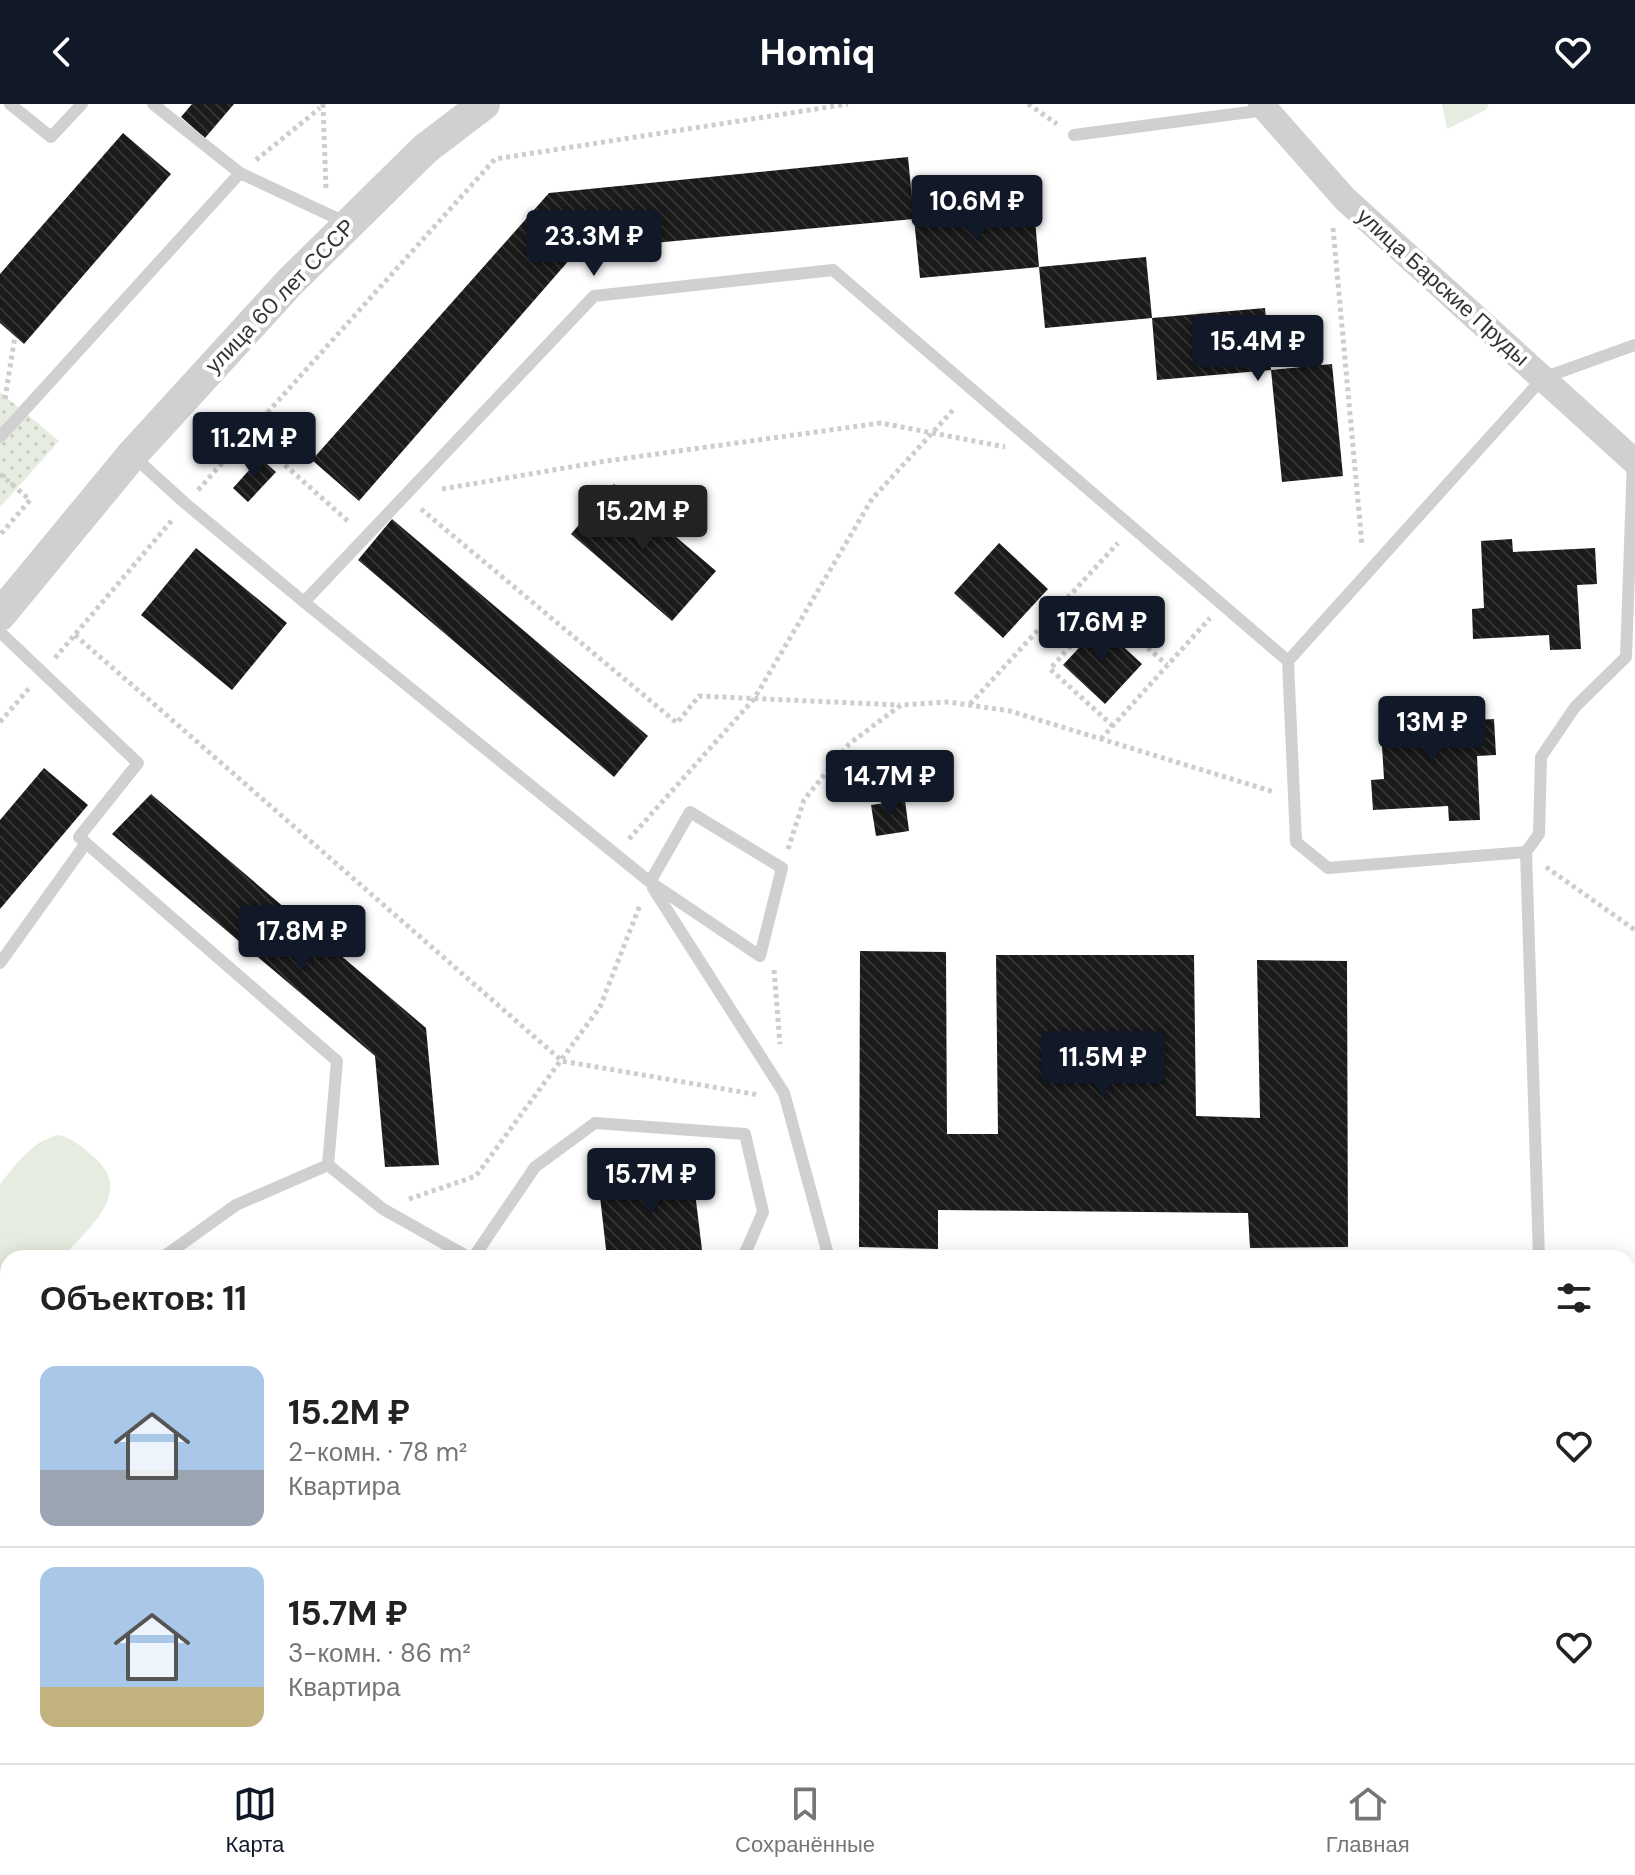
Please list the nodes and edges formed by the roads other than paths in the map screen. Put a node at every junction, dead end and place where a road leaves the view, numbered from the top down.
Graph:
1 (10, 104) edge
2 (82, 104) edge
3 (153, 104) edge
4 (484, 104) edge
5 (1263, 107) edge
6 (1074, 135) road end
7 (240, 173) junction
8 (338, 219) junction
9 (1635, 345) edge
10 (1543, 378) junction
11 (0, 437) edge
12 (132, 455) junction
13 (1634, 461) edge
14 (304, 602) junction
15 (0, 615) edge
16 (0, 632) edge
17 (1288, 661) junction
18 (86, 843) junction
19 (1526, 852) junction
20 (650, 882) junction
21 (0, 963) edge
22 (328, 1165) junction
23 (173, 1250) edge
24 (457, 1250) edge
25 (478, 1250) edge
26 (746, 1250) edge
27 (827, 1250) edge
28 (1539, 1250) edge

1 - 2 lane
3 - 7 lane
4 - 8 street, улица 60 лет СССР
5 - 6 lane
5 - 10 street, улица Барские Пруды
7 - 8 lane
7 - 11 lane
8 - 12 street, улица 60 лет СССР
9 - 10 lane
10 - 13 street, улица Барские Пруды
10 - 17 lane
12 - 14 lane
12 - 15 street, улица 60 лет СССР
13 - 19 lane
14 - 17 lane
14 - 20 lane
16 - 18 lane
17 - 19 lane
18 - 21 lane
18 - 22 lane
19 - 28 lane
20 - 20 lane
20 - 27 lane
22 - 23 lane
22 - 24 lane
25 - 26 lane

